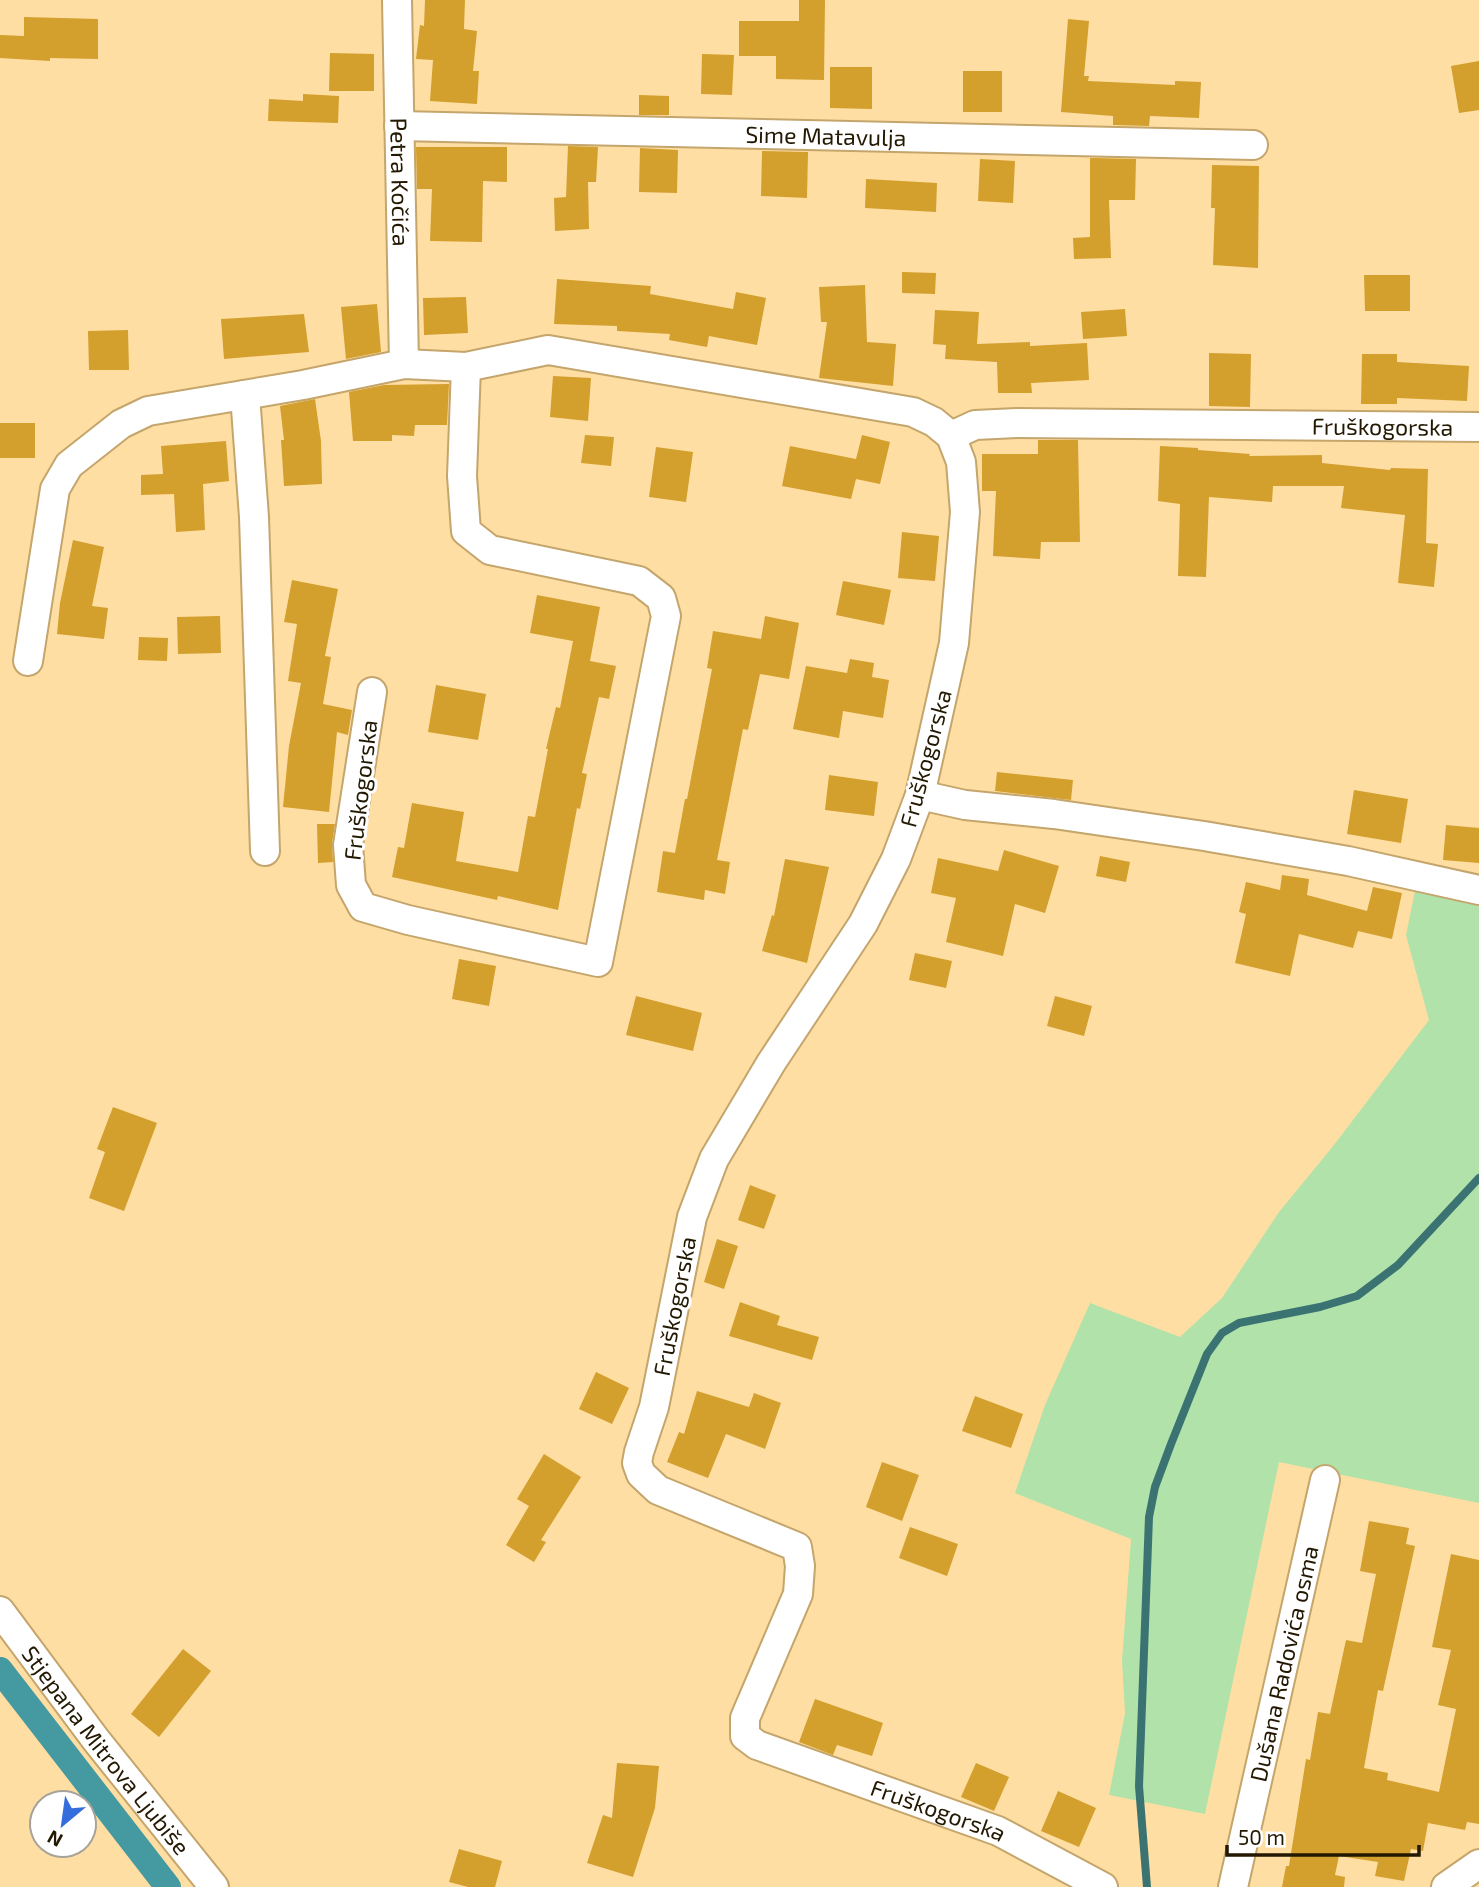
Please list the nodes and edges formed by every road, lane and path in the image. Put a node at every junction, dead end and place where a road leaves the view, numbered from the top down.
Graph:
1 (397, 0) edge
2 (400, 126) junction
3 (1253, 145) dead end
4 (404, 364) junction
5 (466, 367) junction
6 (245, 395) junction
7 (1479, 427) edge
8 (951, 436) junction
9 (28, 661) dead end
10 (372, 692) dead end
11 (920, 795) junction
12 (265, 851) dead end
13 (1479, 890) edge
14 (1325, 1480) dead end
15 (0, 1611) edge
16 (1479, 1864) edge
17 (214, 1887) edge
18 (1103, 1887) edge
19 (1233, 1887) edge
20 (1446, 1887) edge

1 - 2 street, Petra Kočića
2 - 3 street, Sime Matavulja
2 - 4 street, Petra Kočića
4 - 5 street
4 - 6 street
5 - 8 street
5 - 10 street, Fruškogorska
6 - 9 street
6 - 12 street
7 - 8 street, Fruškogorska
8 - 11 street, Fruškogorska
11 - 13 street
11 - 18 street, Fruškogorska
14 - 19 street, Dušana Radovića osma
15 - 17 street, Stjepana Mitrova Ljubiše
16 - 20 street

